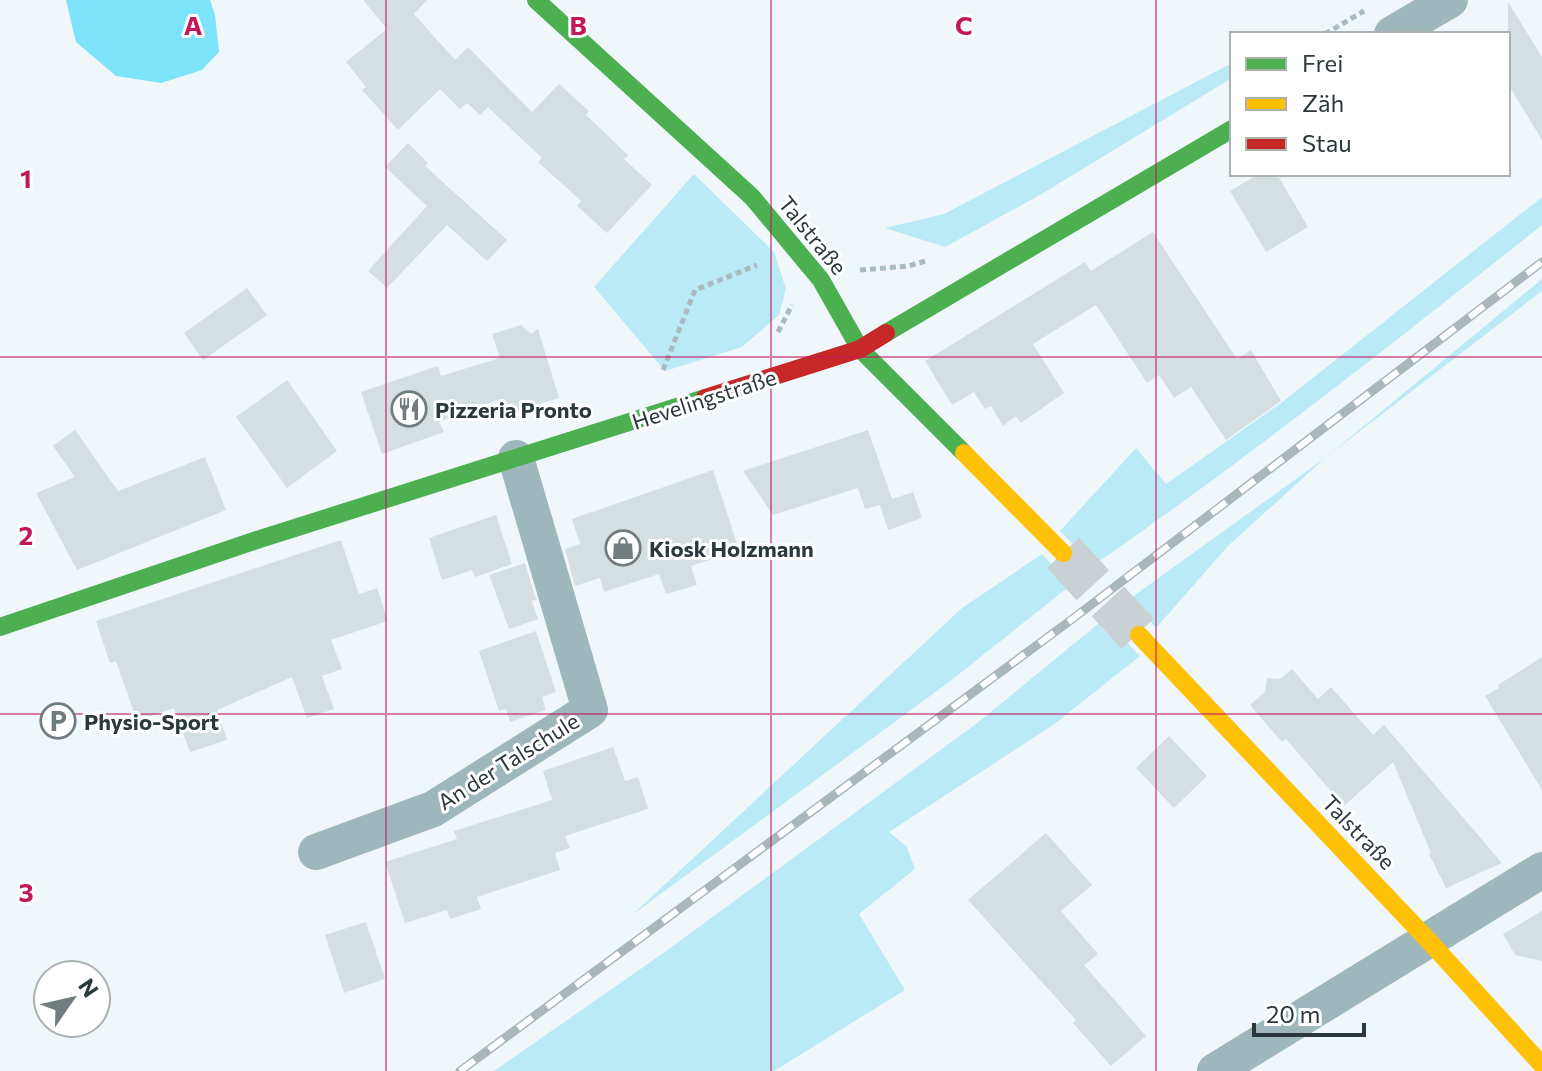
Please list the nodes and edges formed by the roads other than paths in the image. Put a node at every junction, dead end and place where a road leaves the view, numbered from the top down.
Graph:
1 (536, 0) edge
2 (1450, 0) edge
3 (1381, 20) edge
4 (1230, 130) edge
5 (860, 349) junction
6 (516, 458) junction
7 (1063, 553) tunnel mouth
8 (0, 627) edge
9 (1139, 635) tunnel mouth
10 (316, 852) dead end
11 (1542, 870) edge
12 (1428, 940) junction
13 (1542, 1065) edge
14 (1215, 1071) edge

1 - 5 street, Talstraße
2 - 3 street
4 - 5 street, Hevelingstraße
5 - 6 street, Hevelingstraße
5 - 7 street, Talstraße
6 - 8 street, Hevelingstraße
6 - 10 street, An der Talschule
9 - 12 street, Talstraße
11 - 12 street
12 - 13 street, Talstraße
12 - 14 street

